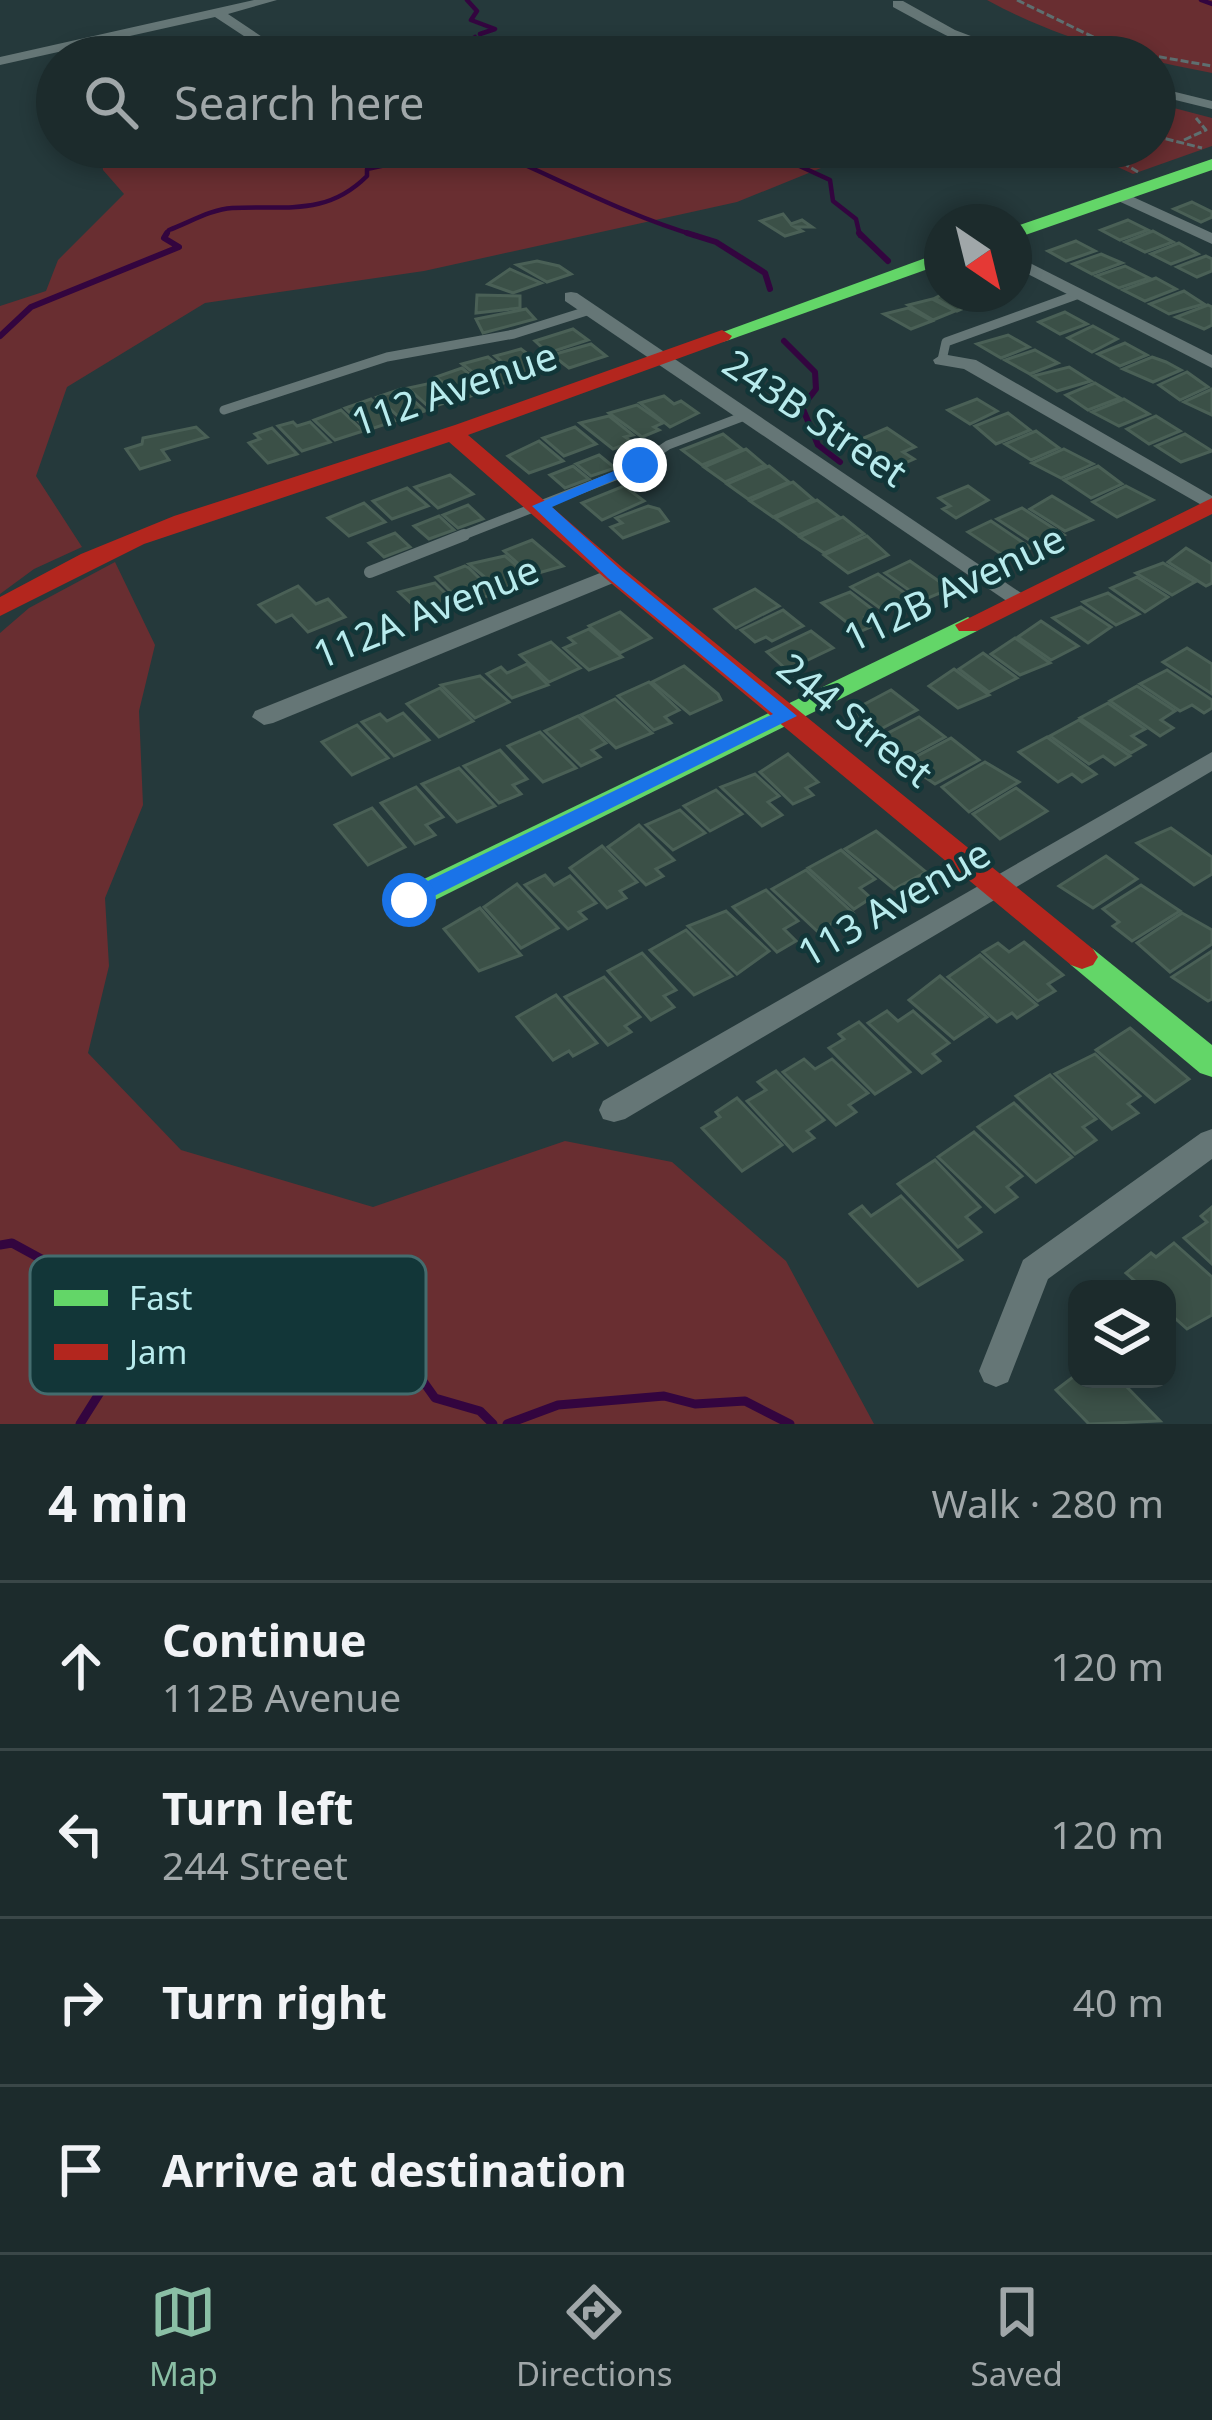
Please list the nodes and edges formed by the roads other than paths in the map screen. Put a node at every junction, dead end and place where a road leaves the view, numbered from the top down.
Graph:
1 (271, 0) edge
2 (898, 4) dead end
3 (218, 12) junction
4 (113, 36) edge
5 (254, 36) edge
6 (959, 36) edge
7 (36, 54) edge
8 (0, 62) edge
9 (1176, 97) edge
10 (1212, 105) edge
11 (1209, 157) edge
12 (1120, 196) junction
13 (1032, 227) edge
14 (1211, 238) edge
15 (924, 264) edge
16 (1032, 269) edge
17 (1079, 294) junction
18 (571, 297) dead end
19 (590, 310) junction
20 (661, 356) junction
21 (942, 360) joint
22 (1212, 362) edge
23 (224, 410) dead end
24 (747, 415) junction
25 (451, 433) junction
26 (1212, 505) edge
27 (541, 506) junction
28 (370, 572) dead end
29 (614, 574) junction
30 (1018, 599) junction
31 (0, 608) edge
32 (787, 716) junction
33 (264, 717) dead end
34 (1212, 760) edge
35 (1000, 887) junction
36 (409, 900) dead end
37 (1212, 1064) edge
38 (614, 1110) dead end
39 (1212, 1142) edge
40 (996, 1371) dead end

1 - 3 street
2 - 6 street
3 - 4 street
3 - 5 street
7 - 8 street
9 - 10 street
11 - 12 street
12 - 13 street
12 - 14 street
15 - 20 street, 112 Avenue
16 - 17 street
17 - 21 lane
17 - 22 street
18 - 19 street, 243B Street
19 - 20 street, 243B Street
19 - 23 lane
20 - 24 street, 243B Street
20 - 25 street, 112 Avenue
21 - 26 street
24 - 27 lane
24 - 30 street, 243B Street
25 - 27 street, 244 Street
25 - 31 street, 112 Avenue
26 - 30 street, 112B Avenue
27 - 28 lane
27 - 29 street, 244 Street
29 - 32 street, 244 Street
29 - 33 street, 112A Avenue
30 - 32 street, 112B Avenue
32 - 35 street, 244 Street
32 - 36 street, 112B Avenue
34 - 35 street, 113 Avenue
35 - 37 street, 244 Street
35 - 38 street, 113 Avenue
39 - 40 street

